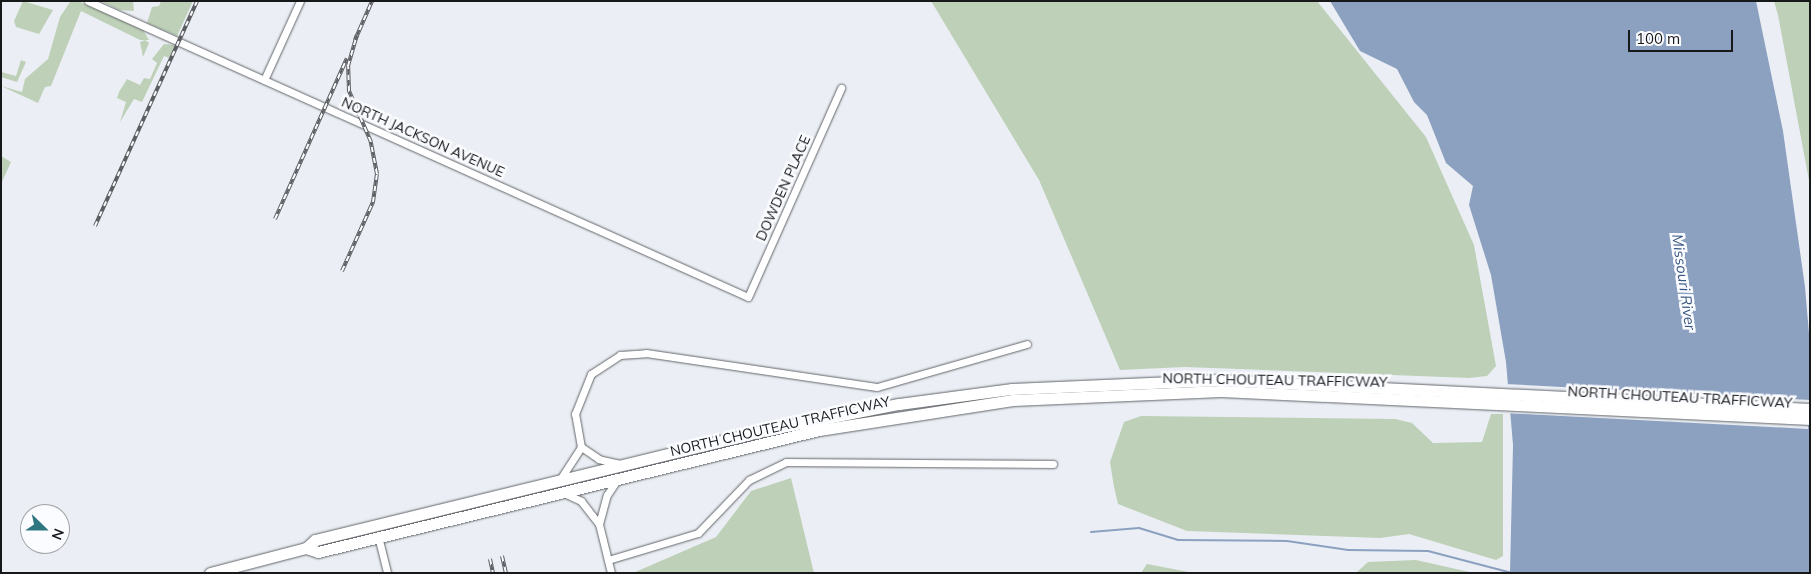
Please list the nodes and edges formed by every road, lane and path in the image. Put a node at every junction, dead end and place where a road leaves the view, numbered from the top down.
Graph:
1 (88, 1) edge
2 (300, 1) edge
3 (264, 80) junction
4 (841, 88) dead end
5 (748, 297) joint
6 (1027, 344) dead end
7 (1013, 395) junction
8 (1810, 408) edge
9 (1810, 419) edge
10 (581, 447) junction
11 (1053, 464) dead end
12 (623, 465) junction
13 (560, 478) junction
14 (617, 480) junction
15 (564, 493) junction
16 (599, 524) junction
17 (375, 526) junction
18 (378, 537) junction
19 (306, 548) junction
20 (608, 560) junction
21 (210, 573) edge
22 (387, 573) edge
23 (611, 573) edge

1 - 3 street, NORTH JACKSON AVENUE
2 - 3 street
3 - 5 street, NORTH JACKSON AVENUE
4 - 5 street, DOWDEN PLACE
6 - 10 street, NORTH CHOUTEAU TRAFFICWAY
7 - 8 main road, NORTH CHOUTEAU TRAFFICWAY
7 - 9 main road, NORTH CHOUTEAU TRAFFICWAY
7 - 12 main road, NORTH CHOUTEAU TRAFFICWAY
7 - 14 main road, NORTH CHOUTEAU TRAFFICWAY
10 - 12 street, NORTH CHOUTEAU TRAFFICWAY
10 - 13 street
11 - 20 street
12 - 13 main road, NORTH CHOUTEAU TRAFFICWAY
13 - 17 main road, NORTH CHOUTEAU TRAFFICWAY
14 - 15 main road, NORTH CHOUTEAU TRAFFICWAY
14 - 16 street
15 - 16 street
15 - 18 main road, NORTH CHOUTEAU TRAFFICWAY
16 - 20 street
17 - 18 street
17 - 19 main road, NORTH CHOUTEAU TRAFFICWAY
18 - 19 main road, NORTH CHOUTEAU TRAFFICWAY
18 - 22 street
19 - 21 main road, NORTH CHOUTEAU TRAFFICWAY
20 - 23 street

